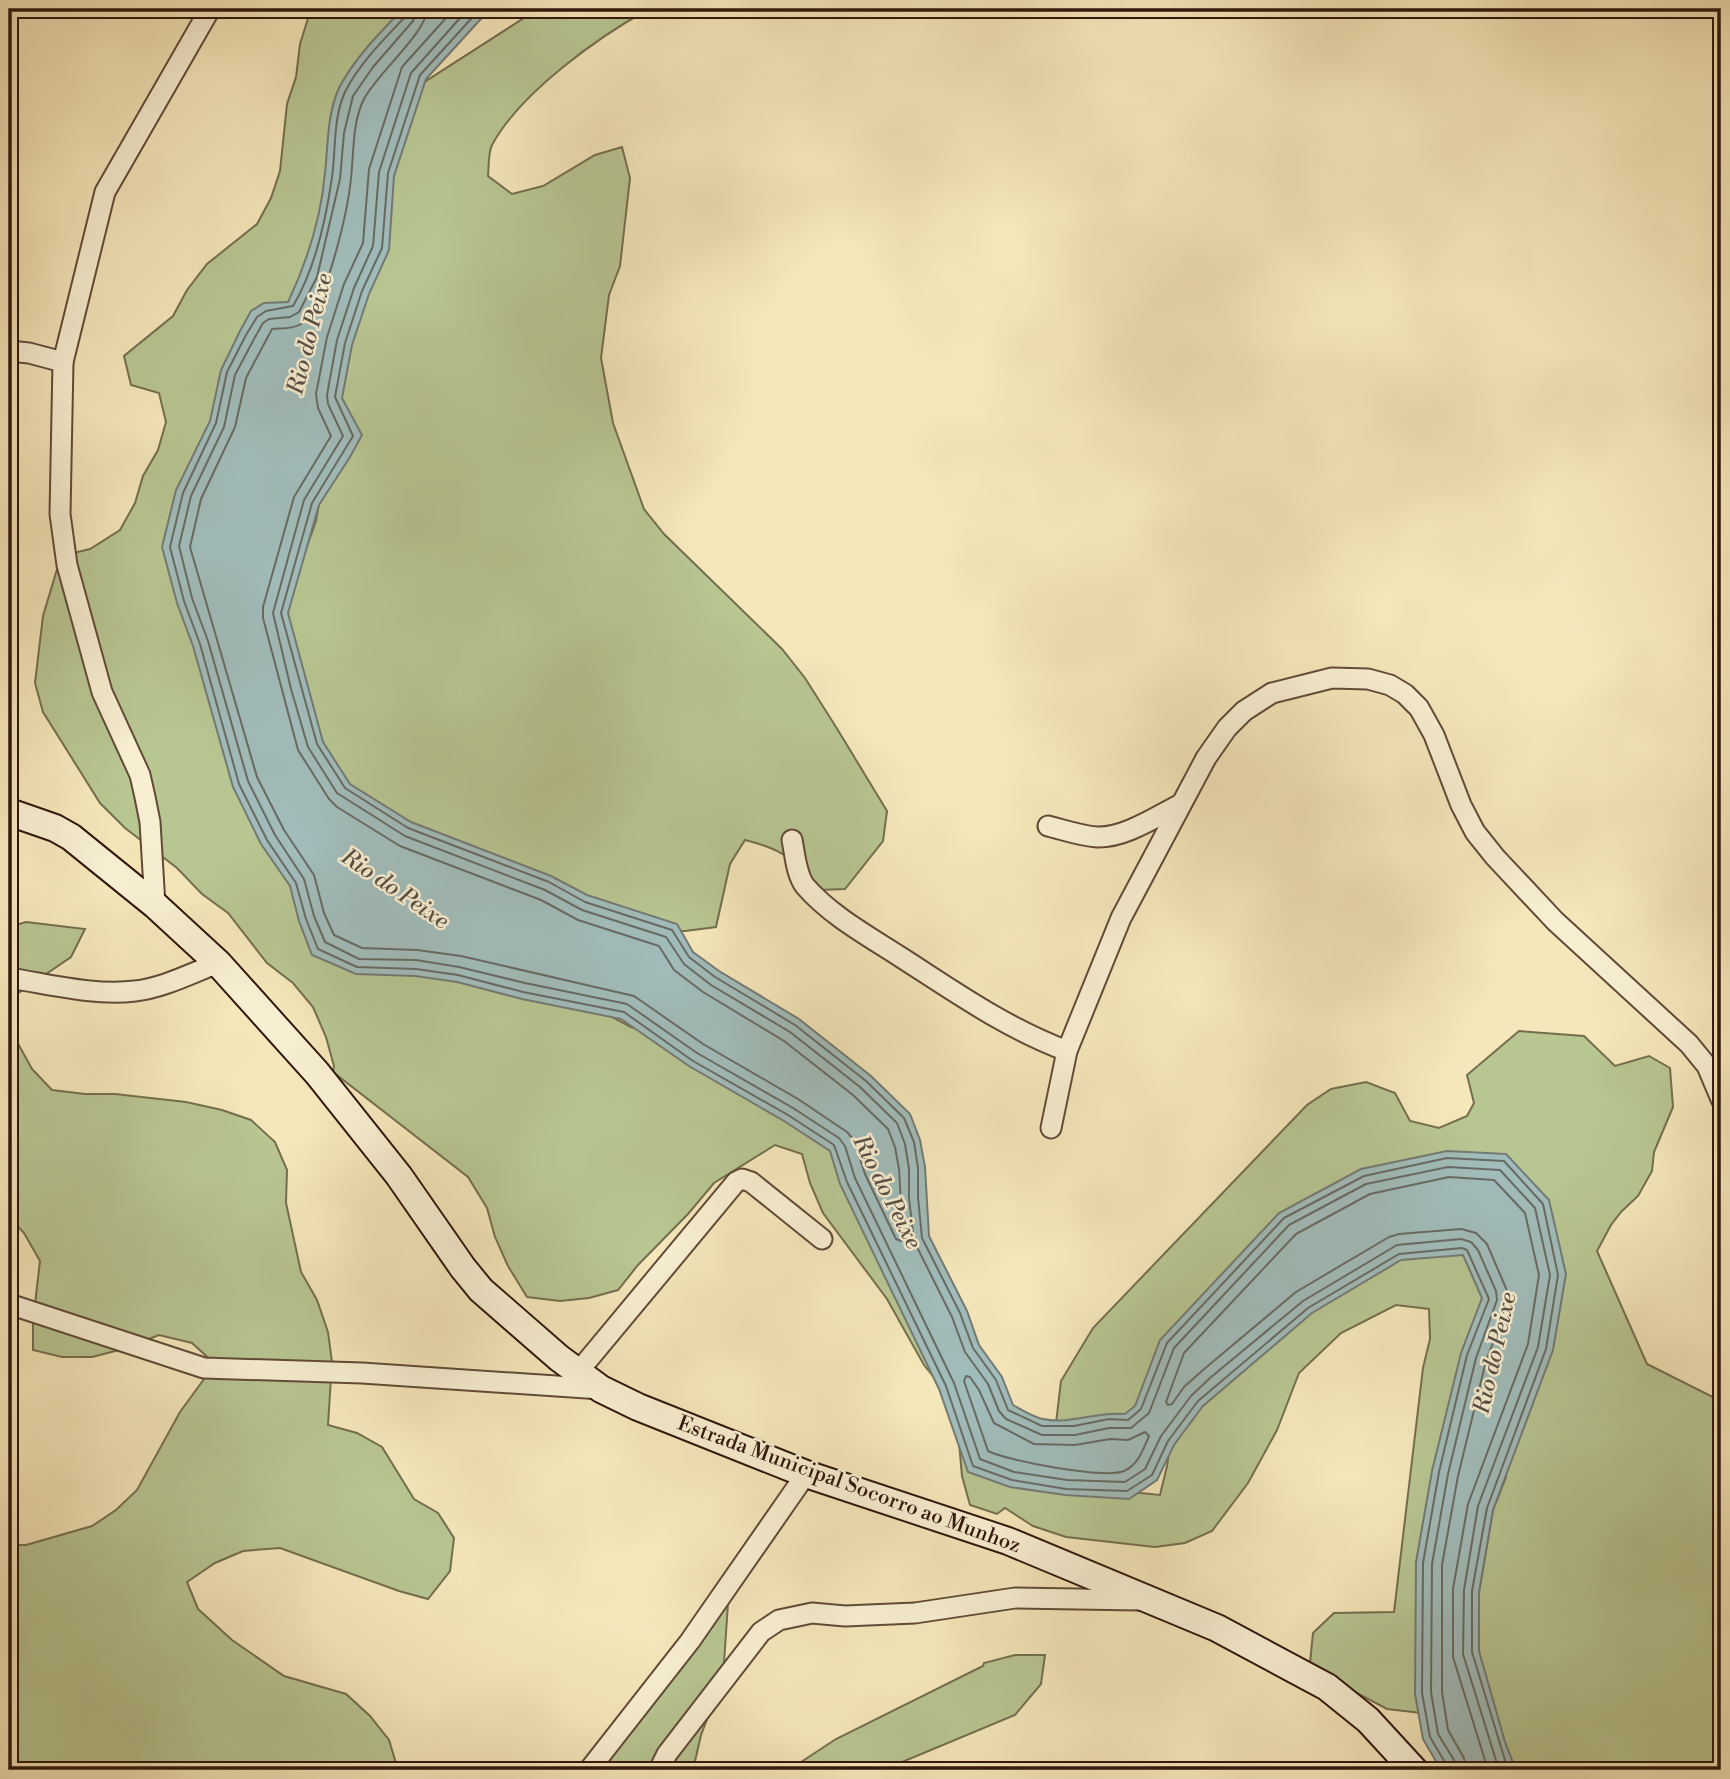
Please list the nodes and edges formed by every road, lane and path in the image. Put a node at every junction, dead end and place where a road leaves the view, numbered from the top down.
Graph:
1 (210, 9) edge
2 (9, 351) edge
3 (64, 362) junction
4 (1181, 804) junction
5 (9, 812) edge
6 (1048, 826) dead end
7 (792, 840) dead end
8 (155, 905) junction
9 (218, 963) junction
10 (9, 978) edge
11 (1067, 1051) junction
12 (1721, 1099) edge
13 (1051, 1128) dead end
14 (822, 1239) dead end
15 (9, 1304) edge
16 (578, 1372) junction
17 (600, 1389) junction
18 (806, 1474) junction
19 (1147, 1601) junction
20 (589, 1770) edge
21 (659, 1770) edge
22 (1414, 1770) edge

1 - 3 street
2 - 3 street
3 - 8 street
4 - 6 street
4 - 11 street
4 - 12 street
5 - 8 street, Estrada Municipal Socorro ao Munhoz
7 - 11 street
8 - 9 street, Estrada Municipal Socorro ao Munhoz
9 - 10 street
9 - 16 street, Estrada Municipal Socorro ao Munhoz
11 - 13 street
14 - 16 street
15 - 17 street
16 - 17 street, Estrada Municipal Socorro ao Munhoz
17 - 18 street, Estrada Municipal Socorro ao Munhoz
18 - 19 street, Estrada Municipal Socorro ao Munhoz
18 - 20 street
19 - 21 street
19 - 22 street, Estrada Municipal Socorro ao Munhoz

